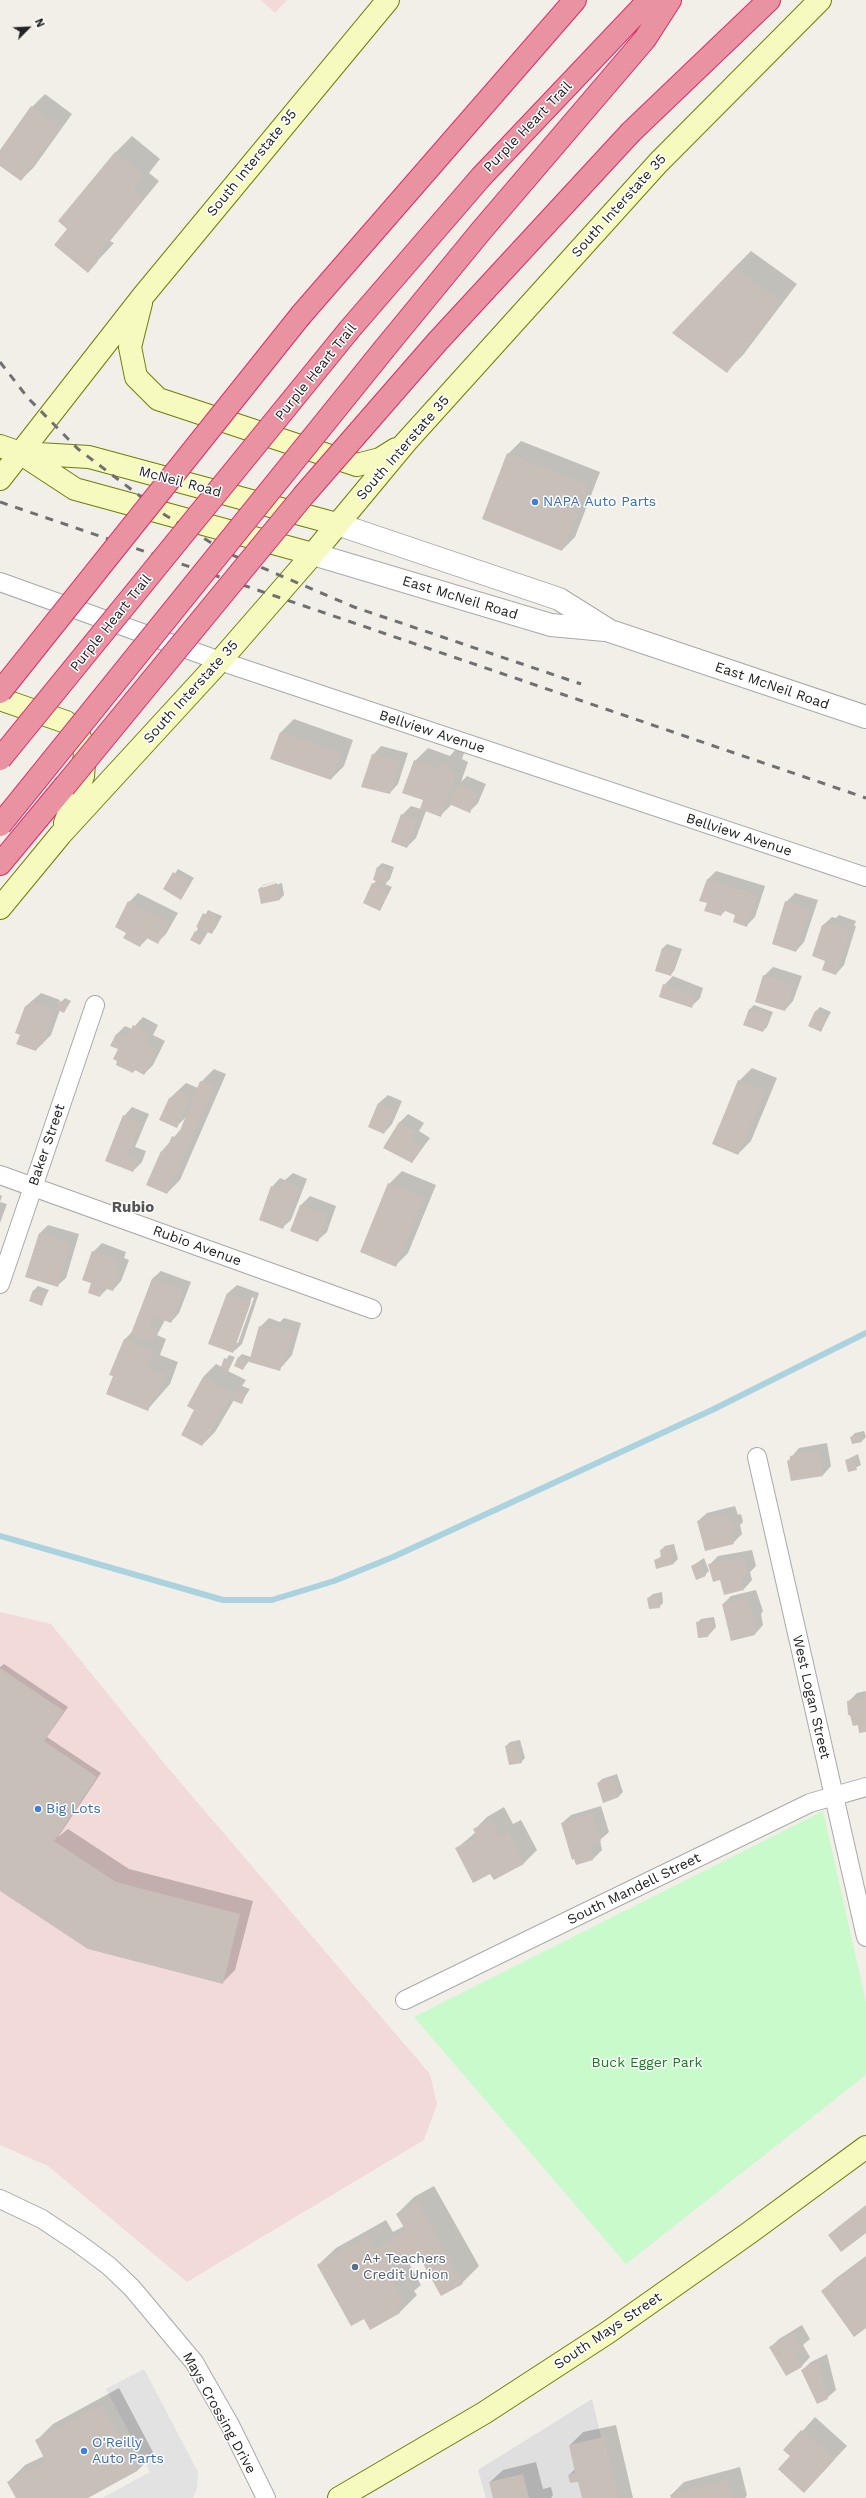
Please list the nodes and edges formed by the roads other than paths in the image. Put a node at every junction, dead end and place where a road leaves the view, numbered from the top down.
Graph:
1 (388, 0) edge
2 (575, 0) edge
3 (649, 0) edge
4 (670, 0) edge
5 (769, 0) edge
6 (820, 0) edge
7 (143, 296) junction
8 (406, 442) junction
9 (10, 450) edge
10 (0, 479) edge
11 (338, 524) junction
12 (313, 554) junction
13 (0, 582) edge
14 (610, 631) junction
15 (220, 661) junction
16 (0, 692) edge
17 (0, 699) edge
18 (866, 717) edge
19 (0, 759) edge
20 (0, 825) edge
21 (61, 834) junction
22 (0, 864) edge
23 (866, 877) edge
24 (0, 908) edge
25 (95, 1005) dead end
26 (0, 1175) edge
27 (33, 1187) junction
28 (0, 1284) edge
29 (372, 1310) dead end
30 (757, 1457) dead end
31 (866, 1787) edge
32 (832, 1794) junction
33 (866, 1937) edge
34 (405, 2000) dead end
35 (866, 2147) edge
36 (0, 2199) edge
37 (266, 2498) edge
38 (339, 2498) edge

1 - 7 main road, South Interstate 35
2 - 16 highway, bridge
3 - 19 highway, Purple Heart Trail, bridge
4 - 20 highway, bridge
5 - 22 highway, bridge
6 - 8 main road, South Interstate 35
7 - 8 main road
7 - 9 main road, South Interstate 35
8 - 11 main road, South Interstate 35
9 - 10 main road, South Interstate 35
9 - 11 main road, McNeil Road
9 - 12 main road
11 - 12 main road, South Interstate 35
11 - 14 street, East McNeil Road
12 - 14 street, East McNeil Road
12 - 15 main road, South Interstate 35
13 - 15 street, Bellview Avenue
14 - 18 street, East McNeil Road
15 - 21 main road, South Interstate 35
15 - 23 street, Bellview Avenue
17 - 21 main road
21 - 24 main road, South Interstate 35
25 - 27 street, Baker Street
26 - 27 street, Rubio Avenue
27 - 28 street, Baker Street
27 - 29 street, Rubio Avenue
30 - 32 street, West Logan Street
31 - 32 street, South Mandell Street
32 - 33 street, West Logan Street
32 - 34 street, South Mandell Street
35 - 38 main road, South Mays Street
36 - 37 street, Mays Crossing Drive

